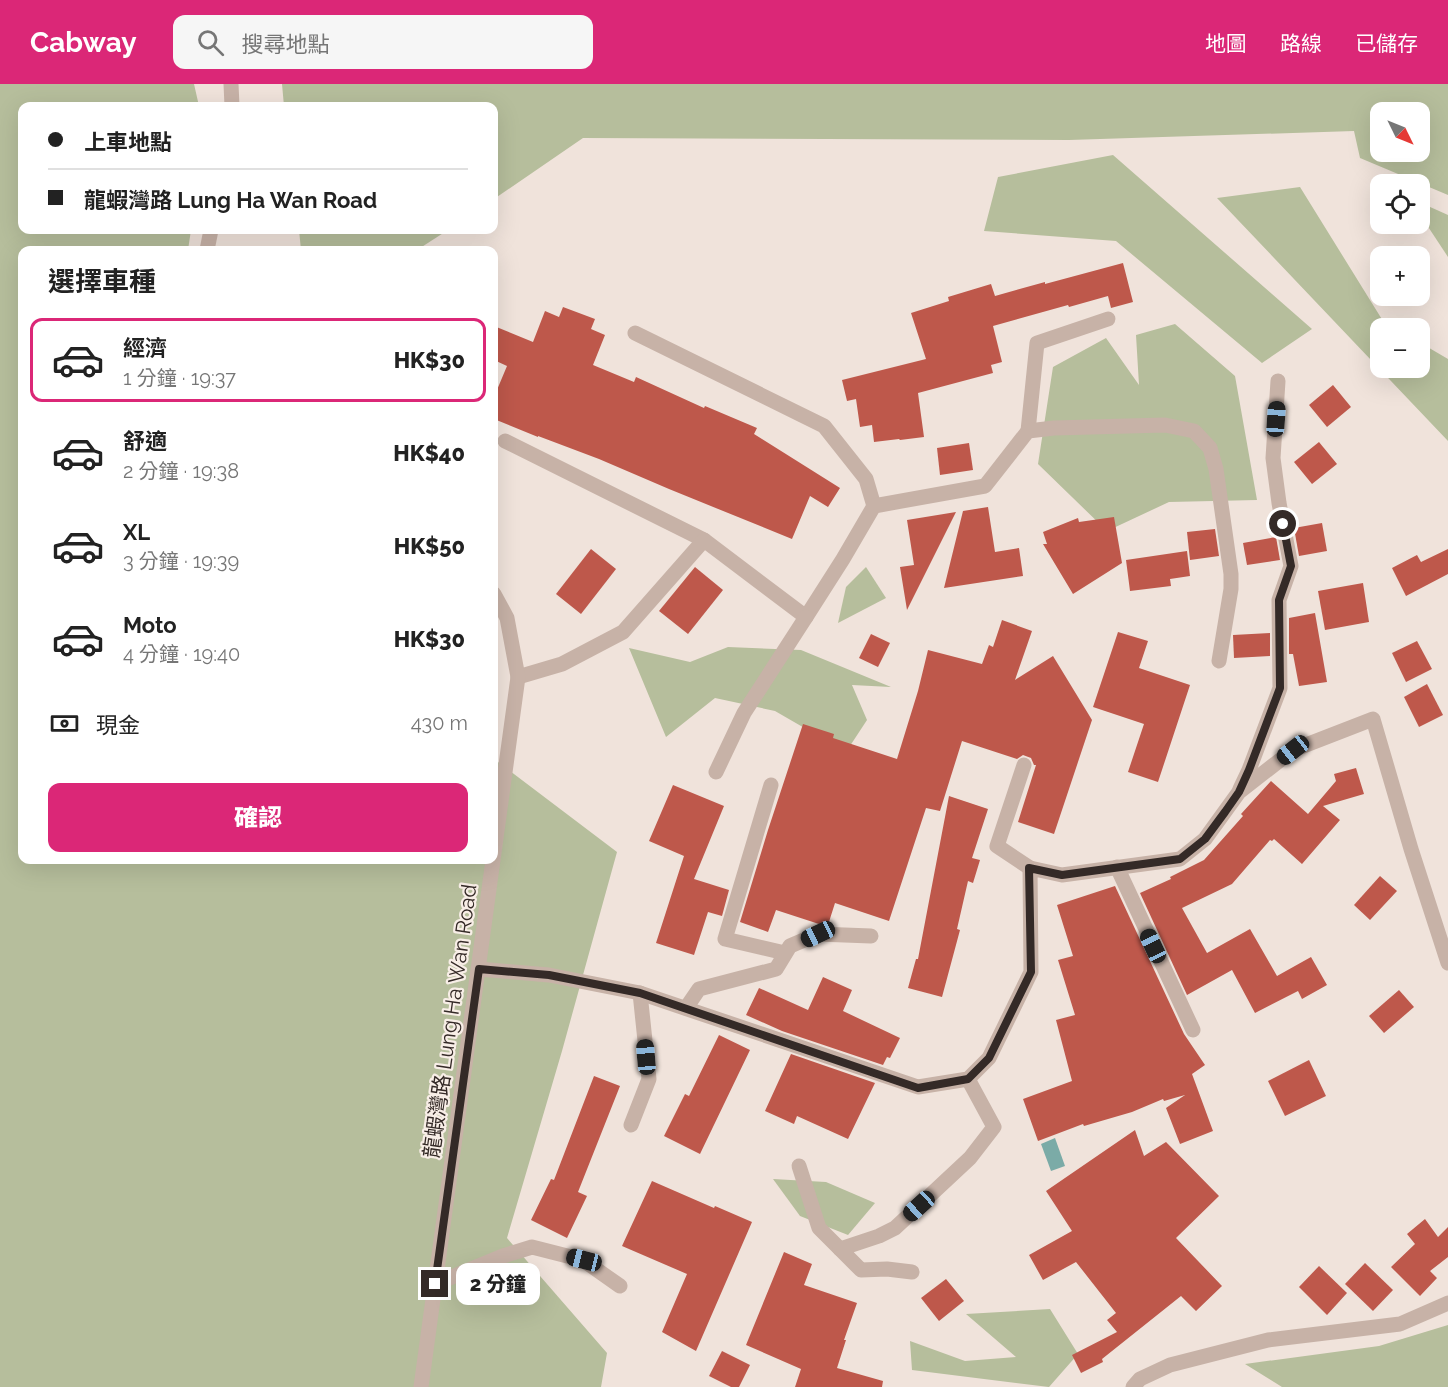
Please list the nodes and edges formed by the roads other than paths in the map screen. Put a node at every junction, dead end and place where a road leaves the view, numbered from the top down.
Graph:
1 (231, 84) edge
2 (232, 102) edge
3 (1108, 319) dead end
4 (635, 333) dead end
5 (1278, 381) dead end
6 (1028, 431) junction
7 (505, 441) dead end
8 (874, 506) junction
9 (704, 540) junction
10 (498, 601) edge
11 (807, 617) junction
12 (1219, 661) dead end
13 (518, 677) junction
14 (1024, 765) dead end
15 (716, 772) dead end
16 (771, 785) dead end
17 (1239, 792) junction
18 (498, 827) edge
19 (493, 864) edge
20 (1117, 867) junction
21 (1029, 868) junction
22 (871, 936) dead end
23 (785, 953) junction
24 (1448, 963) edge
25 (479, 969) junction
26 (640, 993) junction
27 (686, 1008) junction
28 (1193, 1030) dead end
29 (968, 1079) junction
30 (631, 1125) dead end
31 (799, 1166) dead end
32 (840, 1248) junction
33 (912, 1272) dead end
34 (435, 1284) junction
35 (620, 1286) dead end
36 (1448, 1303) edge
37 (421, 1387) edge
38 (1133, 1387) edge

1 - 2 street
3 - 6 street
4 - 8 street
5 - 17 street
6 - 8 street
6 - 12 street
7 - 9 street
8 - 11 street
9 - 11 street
9 - 13 street
10 - 13 street, 龍蝦灣路 Lung Ha Wan Road
11 - 15 street
13 - 18 street, 龍蝦灣路 Lung Ha Wan Road
14 - 21 street
16 - 23 street
17 - 20 street
17 - 24 street
19 - 25 street, 龍蝦灣路 Lung Ha Wan Road
20 - 21 street
20 - 28 street
21 - 29 street
22 - 23 street
23 - 27 street
25 - 26 street
25 - 34 street, 龍蝦灣路 Lung Ha Wan Road
26 - 27 street
26 - 30 street
27 - 29 street
29 - 32 street
31 - 32 street
32 - 33 street
34 - 35 street
34 - 37 street, 龍蝦灣路 Lung Ha Wan Road
36 - 38 street

